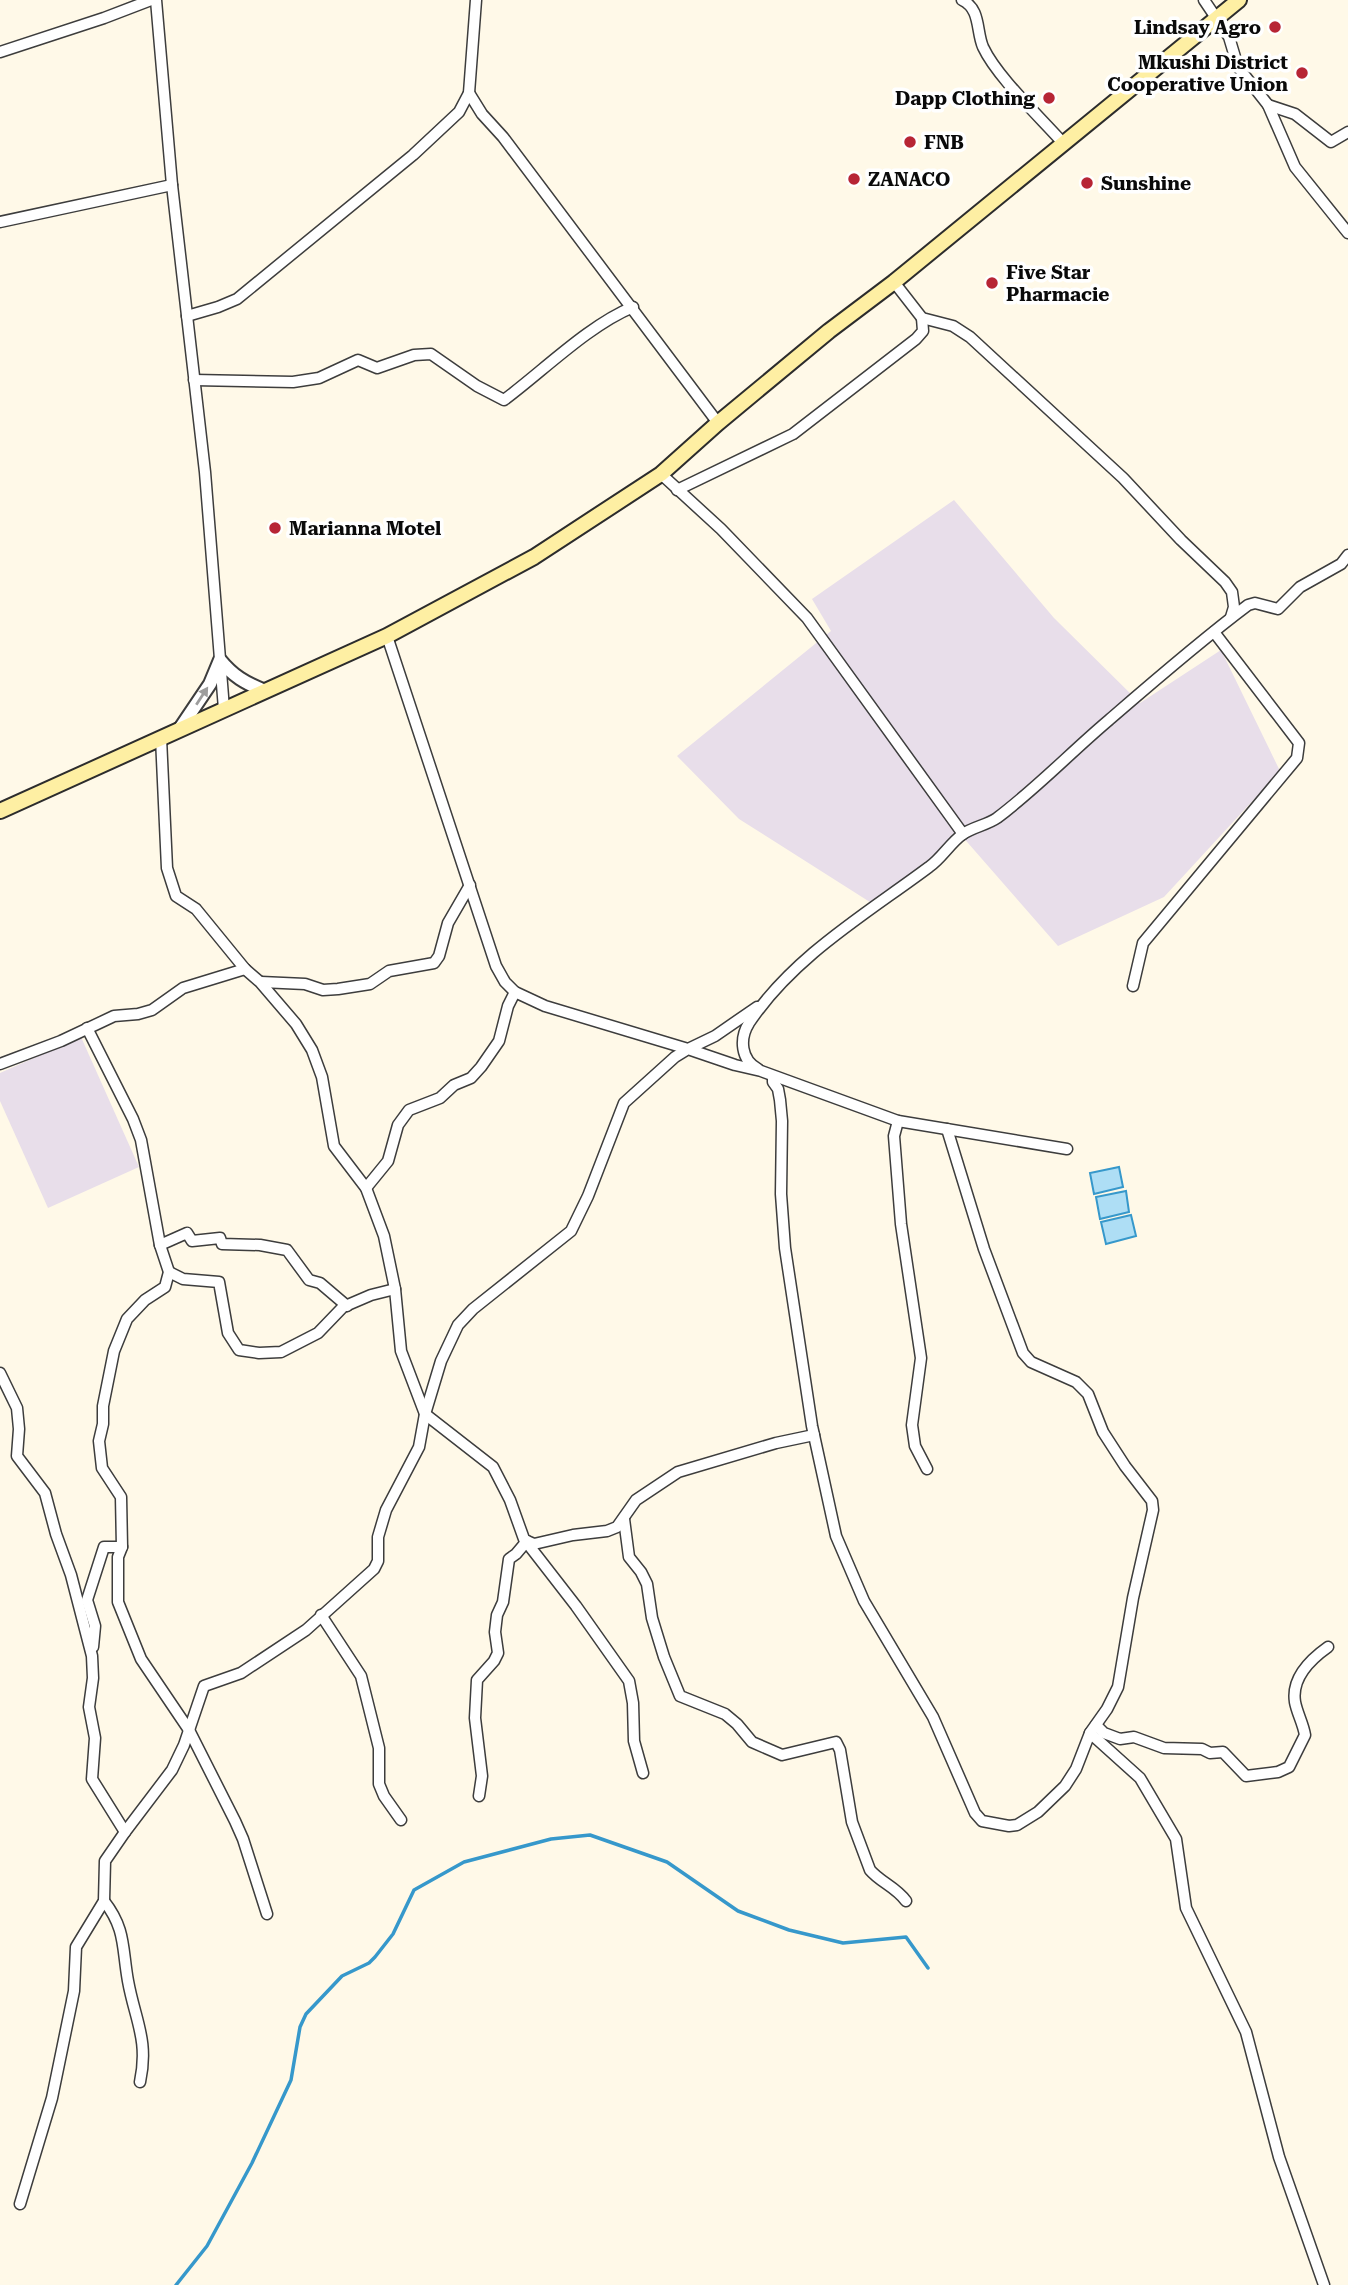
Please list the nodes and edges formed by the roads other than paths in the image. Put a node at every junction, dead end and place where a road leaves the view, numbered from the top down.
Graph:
1 (150, 0) edge
2 (156, 0) edge
3 (476, 0) edge
4 (962, 0) edge
5 (1204, 0) edge
6 (1240, 0) edge
7 (1216, 18) junction
8 (0, 52) edge
9 (469, 93) junction
10 (1268, 105) junction
11 (459, 113) junction
12 (482, 114) junction
13 (1348, 132) edge
14 (1063, 143) junction
15 (172, 185) junction
16 (0, 222) edge
17 (1348, 233) edge
18 (894, 282) junction
19 (633, 307) junction
20 (187, 316) junction
21 (922, 318) junction
22 (194, 380) junction
23 (718, 423) junction
24 (661, 474) junction
25 (677, 490) junction
26 (1348, 555) edge
27 (1231, 618) junction
28 (1214, 632) junction
29 (387, 636) junction
30 (220, 660) junction
31 (265, 691) junction
32 (224, 709) junction
33 (178, 730) junction
34 (161, 738) junction
35 (0, 811) edge
36 (963, 834) junction
37 (470, 885) junction
38 (246, 969) junction
39 (260, 982) junction
40 (1133, 986) dead end
41 (515, 992) junction
42 (771, 996) junction
43 (86, 1028) junction
44 (688, 1049) junction
45 (0, 1064) edge
46 (761, 1071) junction
47 (773, 1077) junction
48 (898, 1121) junction
49 (947, 1129) junction
50 (1066, 1149) dead end
51 (366, 1188) junction
52 (160, 1245) junction
53 (169, 1272) junction
54 (395, 1289) junction
55 (347, 1306) junction
56 (0, 1373) edge
57 (425, 1414) junction
58 (814, 1434) junction
59 (927, 1469) dead end
60 (624, 1519) junction
61 (527, 1541) junction
62 (122, 1547) junction
63 (321, 1615) junction
64 (1328, 1647) dead end
65 (92, 1656) junction
66 (1093, 1729) junction
67 (189, 1730) junction
68 (643, 1773) dead end
69 (479, 1796) dead end
70 (401, 1820) dead end
71 (125, 1832) junction
72 (104, 1901) junction
73 (906, 1901) dead end
74 (267, 1914) dead end
75 (140, 2082) dead end
76 (20, 2204) dead end
77 (1324, 2285) edge

1 - 8 street
2 - 15 street
3 - 9 street
4 - 14 street
5 - 7 street
6 - 7 main road
7 - 10 street
7 - 14 main road
9 - 11 street
9 - 12 street
10 - 13 street
10 - 17 street
11 - 12 street
11 - 20 street
12 - 19 street
14 - 18 main road
15 - 16 street
15 - 20 street
18 - 21 street
18 - 23 main road
19 - 22 street
19 - 23 street
20 - 22 street
21 - 25 street
21 - 27 street
22 - 30 street
23 - 24 main road
24 - 25 street
24 - 29 main road
25 - 36 street
26 - 27 street
27 - 28 street
28 - 36 street
28 - 40 street
29 - 31 main road
29 - 37 street
30 - 31 street
30 - 32 street
33 -> 30 street
31 - 32 main road
32 - 33 main road
33 - 34 main road
34 - 35 main road
34 - 38 street
36 - 42 street
37 - 39 street
37 - 41 street
38 - 39 street
38 - 43 street
39 - 51 street
41 - 44 street
41 - 51 street
42 - 44 street
42 - 46 street
43 - 45 street
43 - 52 street
44 - 46 street
44 - 57 street
46 - 47 street
47 - 48 street
47 - 58 street
48 - 49 street
48 - 59 street
49 - 50 street
49 - 66 street
51 - 54 street
52 - 53 street
52 - 55 street
53 - 55 street
53 - 62 street
54 - 55 street
54 - 57 street
56 - 65 street
57 - 61 street
57 - 63 street
58 - 60 street
58 - 66 street
60 - 61 street
60 - 73 street
61 - 68 street
61 - 69 street
62 - 65 street
62 - 67 street
63 - 67 street
63 - 70 street
64 - 66 street
65 - 71 street
66 - 77 street
67 - 71 street
67 - 74 street
71 - 72 street
72 - 75 street
72 - 76 street

